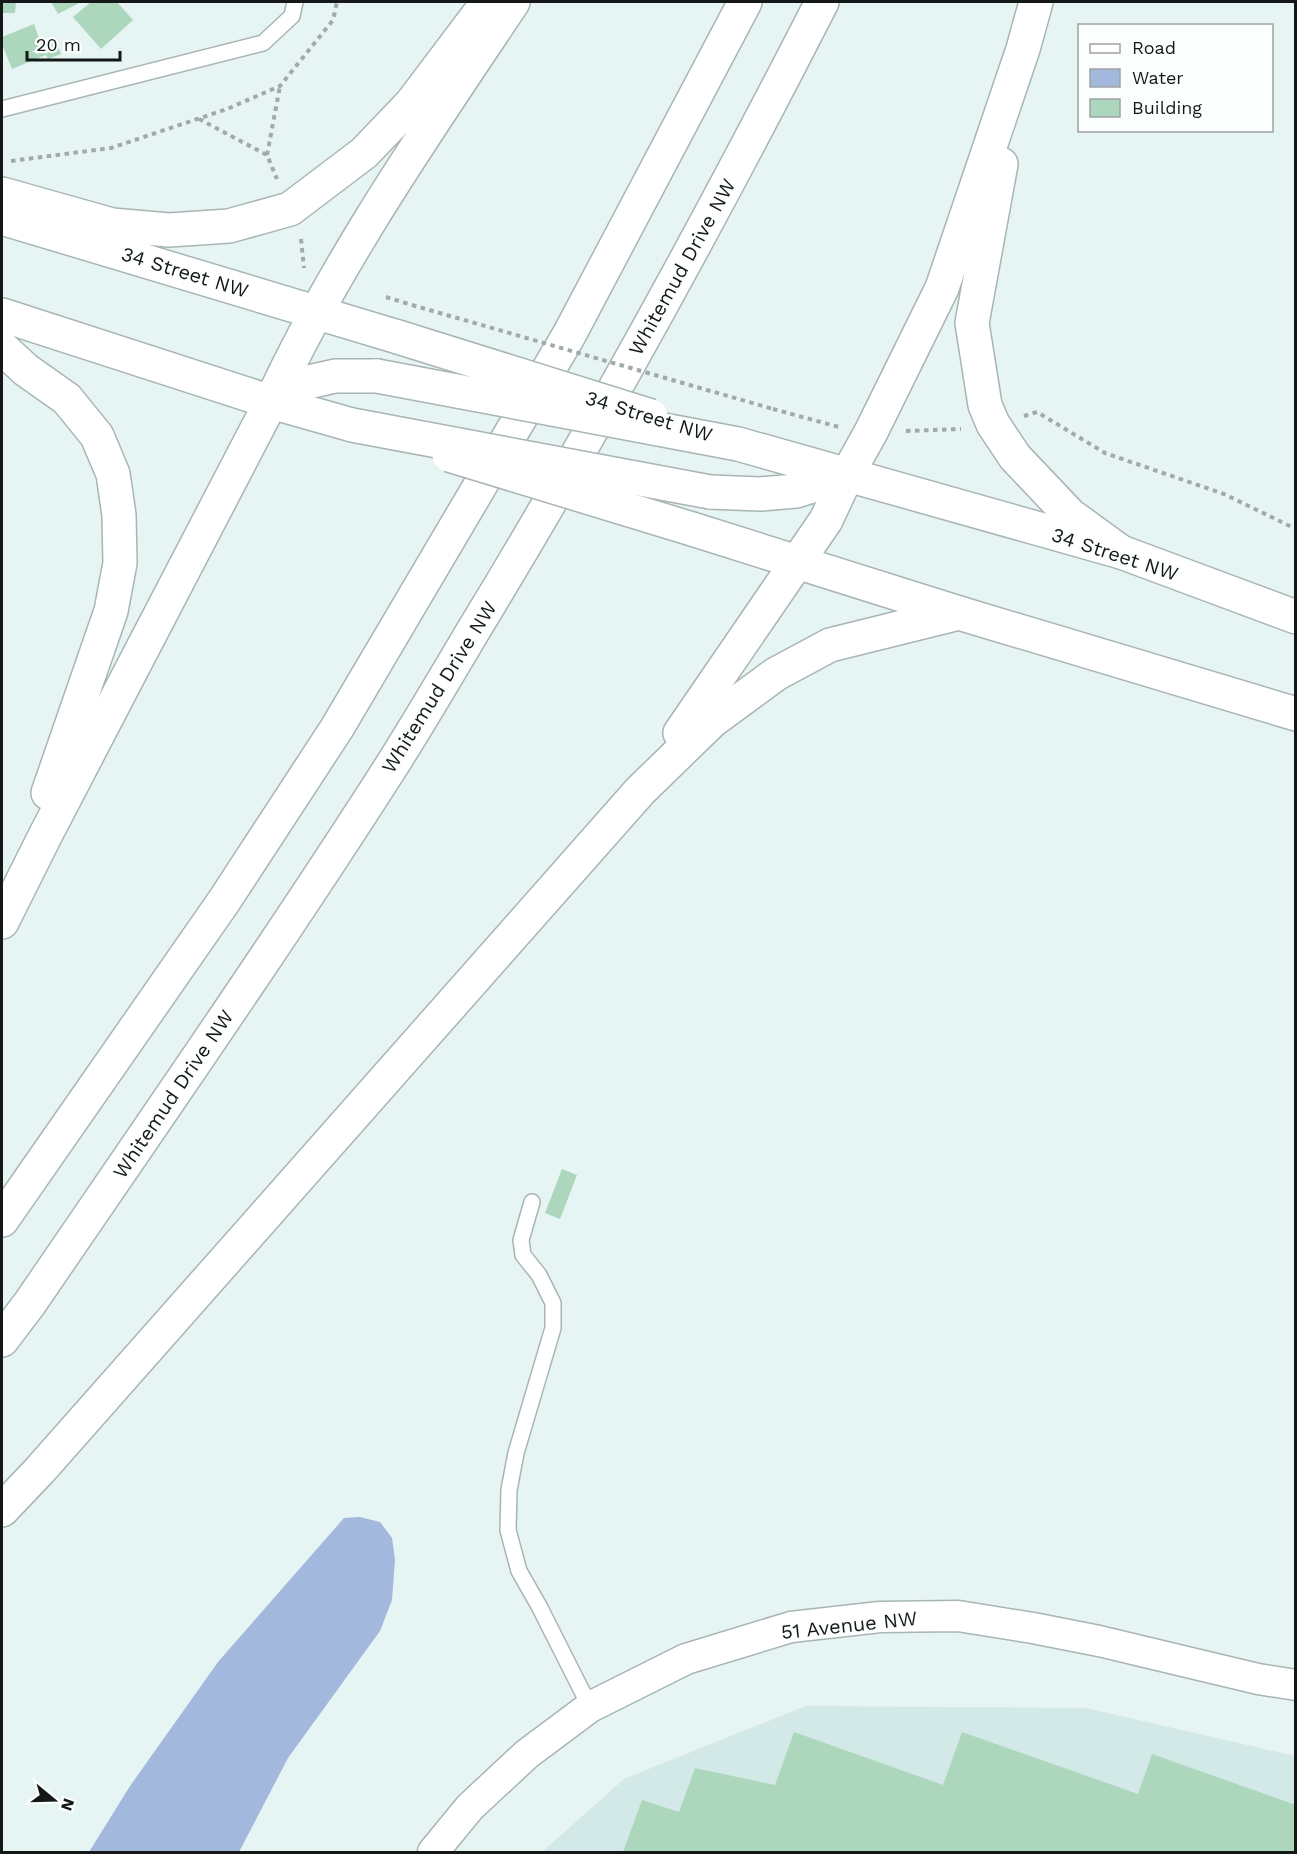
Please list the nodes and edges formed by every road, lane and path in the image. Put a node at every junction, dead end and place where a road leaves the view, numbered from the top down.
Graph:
1 (295, 2) edge
2 (337, 2) edge
3 (488, 2) edge
4 (513, 2) edge
5 (745, 2) edge
6 (822, 2) edge
7 (1036, 2) edge
8 (1023, 49) junction
9 (280, 86) junction
10 (2, 109) edge
11 (267, 155) dead end
12 (2, 163) edge
13 (2, 194) edge
14 (2, 218) edge
15 (412, 304) dead end
16 (318, 312) junction
17 (2, 315) edge
18 (2, 348) edge
19 (271, 402) junction
20 (773, 409) dead end
21 (352, 425) junction
22 (738, 444) junction
23 (847, 475) junction
24 (1122, 552) junction
25 (797, 563) junction
26 (959, 613) junction
27 (1296, 617) edge
28 (1296, 714) edge
29 (640, 792) junction
30 (2, 921) edge
31 (532, 1203) dead end
32 (2, 1220) edge
33 (2, 1340) edge
34 (2, 1510) edge
35 (1296, 1685) edge
36 (590, 1707) junction
37 (433, 1852) edge

1 - 10 lane
2 - 9 path
3 - 13 main road
4 - 16 main road
5 - 32 main road
6 - 33 main road, Whitemud Drive NW
7 - 8 main road
8 - 23 main road
8 - 24 main road
9 - 11 path
9 - 12 path
14 - 16 main road, 34 Street NW
15 - 20 path, bridge
16 - 19 main road
16 - 22 main road, 34 Street NW, bridge
17 - 19 main road
18 - 30 main road
19 - 21 main road
19 - 22 main road, bridge
19 - 30 main road
21 - 23 main road, bridge
21 - 25 main road, bridge
22 - 23 main road, 34 Street NW
23 - 24 main road, 34 Street NW
23 - 25 main road
24 - 27 main road, 34 Street NW
25 - 26 main road
25 - 29 main road
26 - 28 main road
26 - 29 main road
29 - 34 main road
31 - 36 lane
35 - 36 street, 51 Avenue NW
36 - 37 street, 51 Avenue NW

